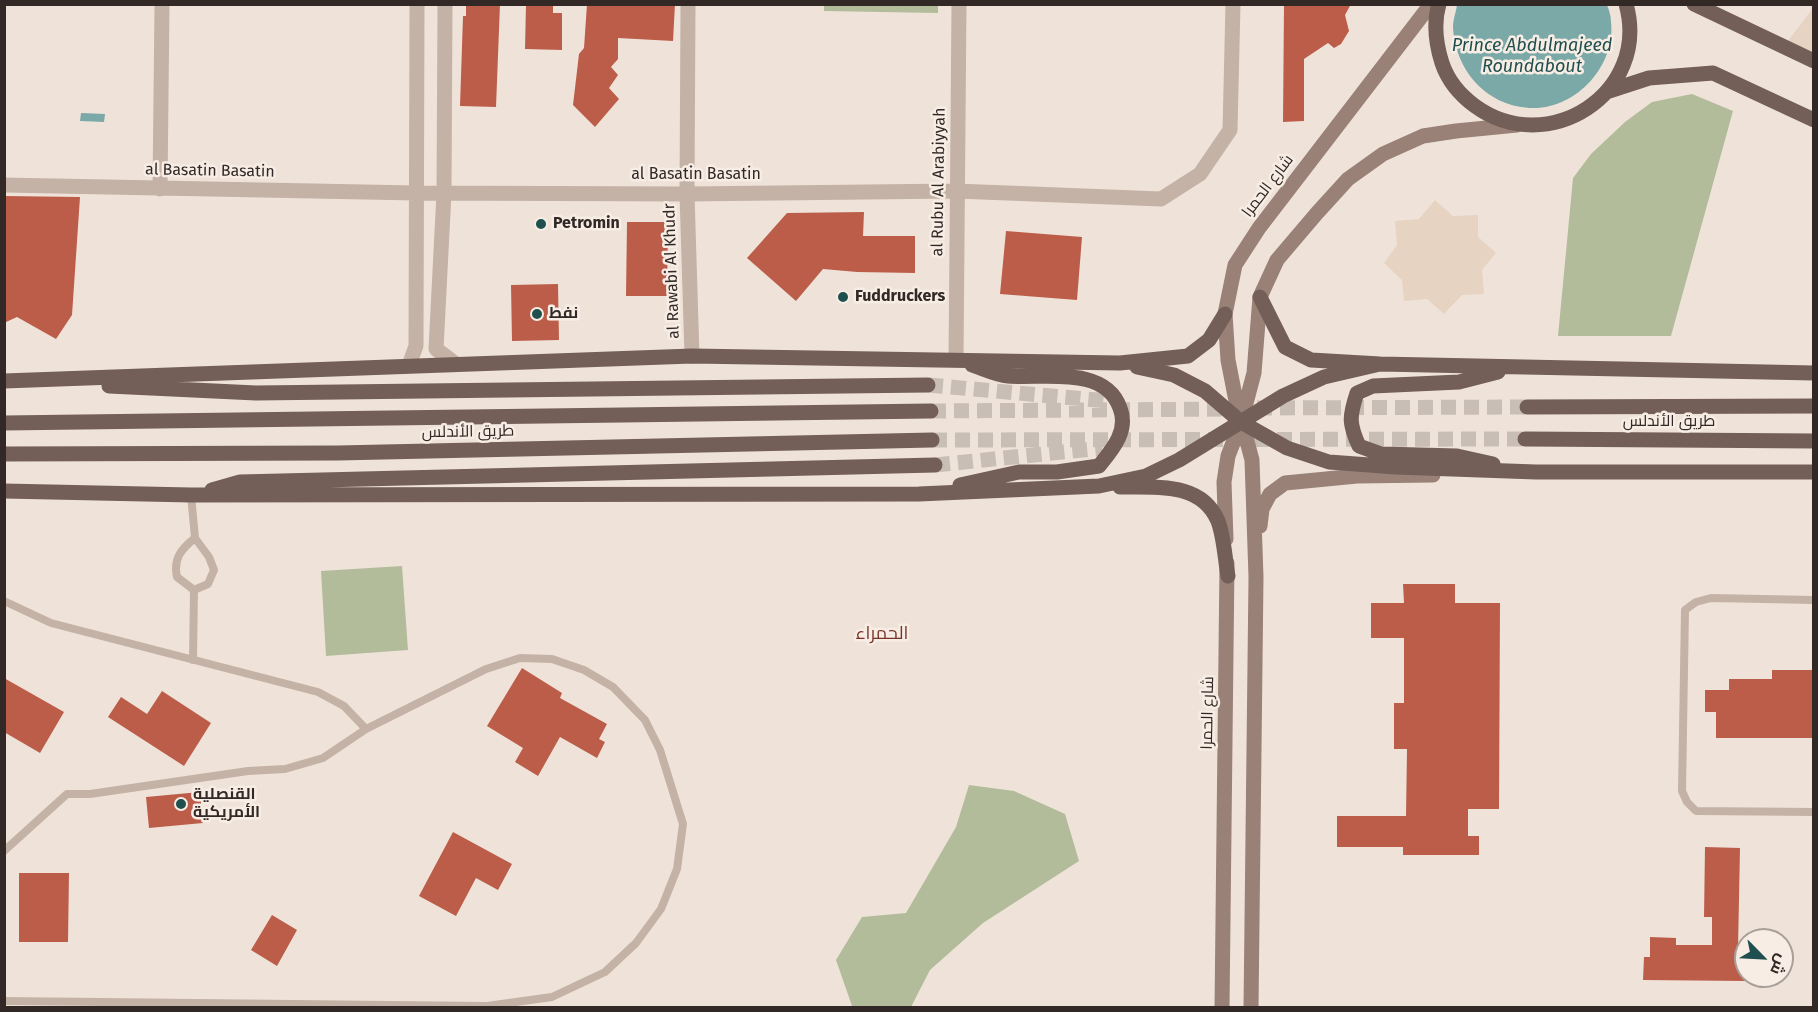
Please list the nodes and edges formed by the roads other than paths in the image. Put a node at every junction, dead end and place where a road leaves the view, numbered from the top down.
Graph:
1 (162, 4) edge
2 (417, 4) edge
3 (445, 4) edge
4 (688, 4) edge
5 (959, 4) edge
6 (1233, 4) edge
7 (1431, 4) edge
8 (1439, 4) edge
9 (1626, 4) edge
10 (1694, 4) edge
11 (1814, 61) edge
12 (1606, 92) junction
13 (1814, 120) edge
14 (1517, 125) junction
15 (4, 185) edge
16 (160, 189) junction
17 (957, 191) junction
18 (416, 193) junction
19 (444, 193) junction
20 (687, 194) junction
21 (1260, 297) junction
22 (1225, 314) junction
23 (692, 356) junction
24 (956, 360) junction
25 (1120, 363) junction
26 (456, 364) junction
27 (1380, 364) junction
28 (409, 365) junction
29 (1515, 367) junction
30 (1814, 373) edge
31 (7, 381) edge
32 (928, 386) tunnel mouth
33 (1814, 406) edge
34 (1527, 407) tunnel mouth
35 (931, 411) tunnel mouth
36 (1241, 422) junction
37 (4, 423) edge
38 (1525, 439) tunnel mouth
39 (932, 440) tunnel mouth
40 (1814, 441) edge
41 (4, 454) edge
42 (935, 465) tunnel mouth
43 (1536, 472) junction
44 (1814, 472) edge
45 (1099, 486) junction
46 (4, 491) edge
47 (919, 494) junction
48 (191, 495) junction
49 (195, 538) junction
50 (1228, 576) junction
51 (1256, 577) junction
52 (194, 590) junction
53 (1814, 600) edge
54 (4, 601) edge
55 (192, 660) junction
56 (366, 729) junction
57 (1814, 812) edge
58 (4, 851) edge
59 (4, 1001) edge
60 (1221, 1008) edge
61 (1251, 1008) edge

1 - 16 street
2 - 18 street
3 - 19 street
4 - 20 street, al Rawabi Al Khudr
5 - 17 street, al Rubu Al Arabiyyah
6 - 17 street, al Basatin Basatin
7 - 22 main road, شارع الحمرا
8 - 14 main road
9 - 12 main road
10 - 11 main road
12 - 13 main road
12 - 14 main road
14 - 21 main road, شارع الحمرا
15 - 16 street, al Basatin Basatin
16 - 18 street, al Basatin Basatin
17 - 20 street, al Basatin Basatin
17 - 24 street, al Rubu Al Arabiyyah
18 - 19 street, al Basatin Basatin
18 - 28 street
19 - 20 street, al Basatin Basatin
19 - 26 street
20 - 23 street, al Rawabi Al Khudr
21 - 27 main road
21 - 36 main road, شارع الحمرا
22 - 25 main road
22 - 36 main road, شارع الحمرا
23 - 24 main road
23 - 26 main road
24 - 25 main road
24 - 47 main road
25 - 36 main road
26 - 28 main road
27 - 29 main road
27 - 36 main road
28 - 31 main road
29 - 30 main road
29 - 43 main road
31 - 32 main road
33 - 34 main road, طريق الأندلس
35 - 37 main road, طريق الأندلس
36 - 43 main road
36 - 45 main road
36 - 50 main road, شارع الحمرا
36 - 51 main road, شارع الحمرا
38 - 40 main road, طريق الأندلس
39 - 41 main road, طريق الأندلس
42 - 48 main road
43 - 44 main road
43 - 51 main road
45 - 47 main road
45 - 50 main road
46 - 48 main road
47 - 48 main road
48 - 49 lane
49 - 52 lane
49 - 52 lane
50 - 60 main road, شارع الحمرا
51 - 61 main road, شارع الحمرا
52 - 55 lane
53 - 57 lane
54 - 55 lane
55 - 56 lane
56 - 58 lane
56 - 59 lane

